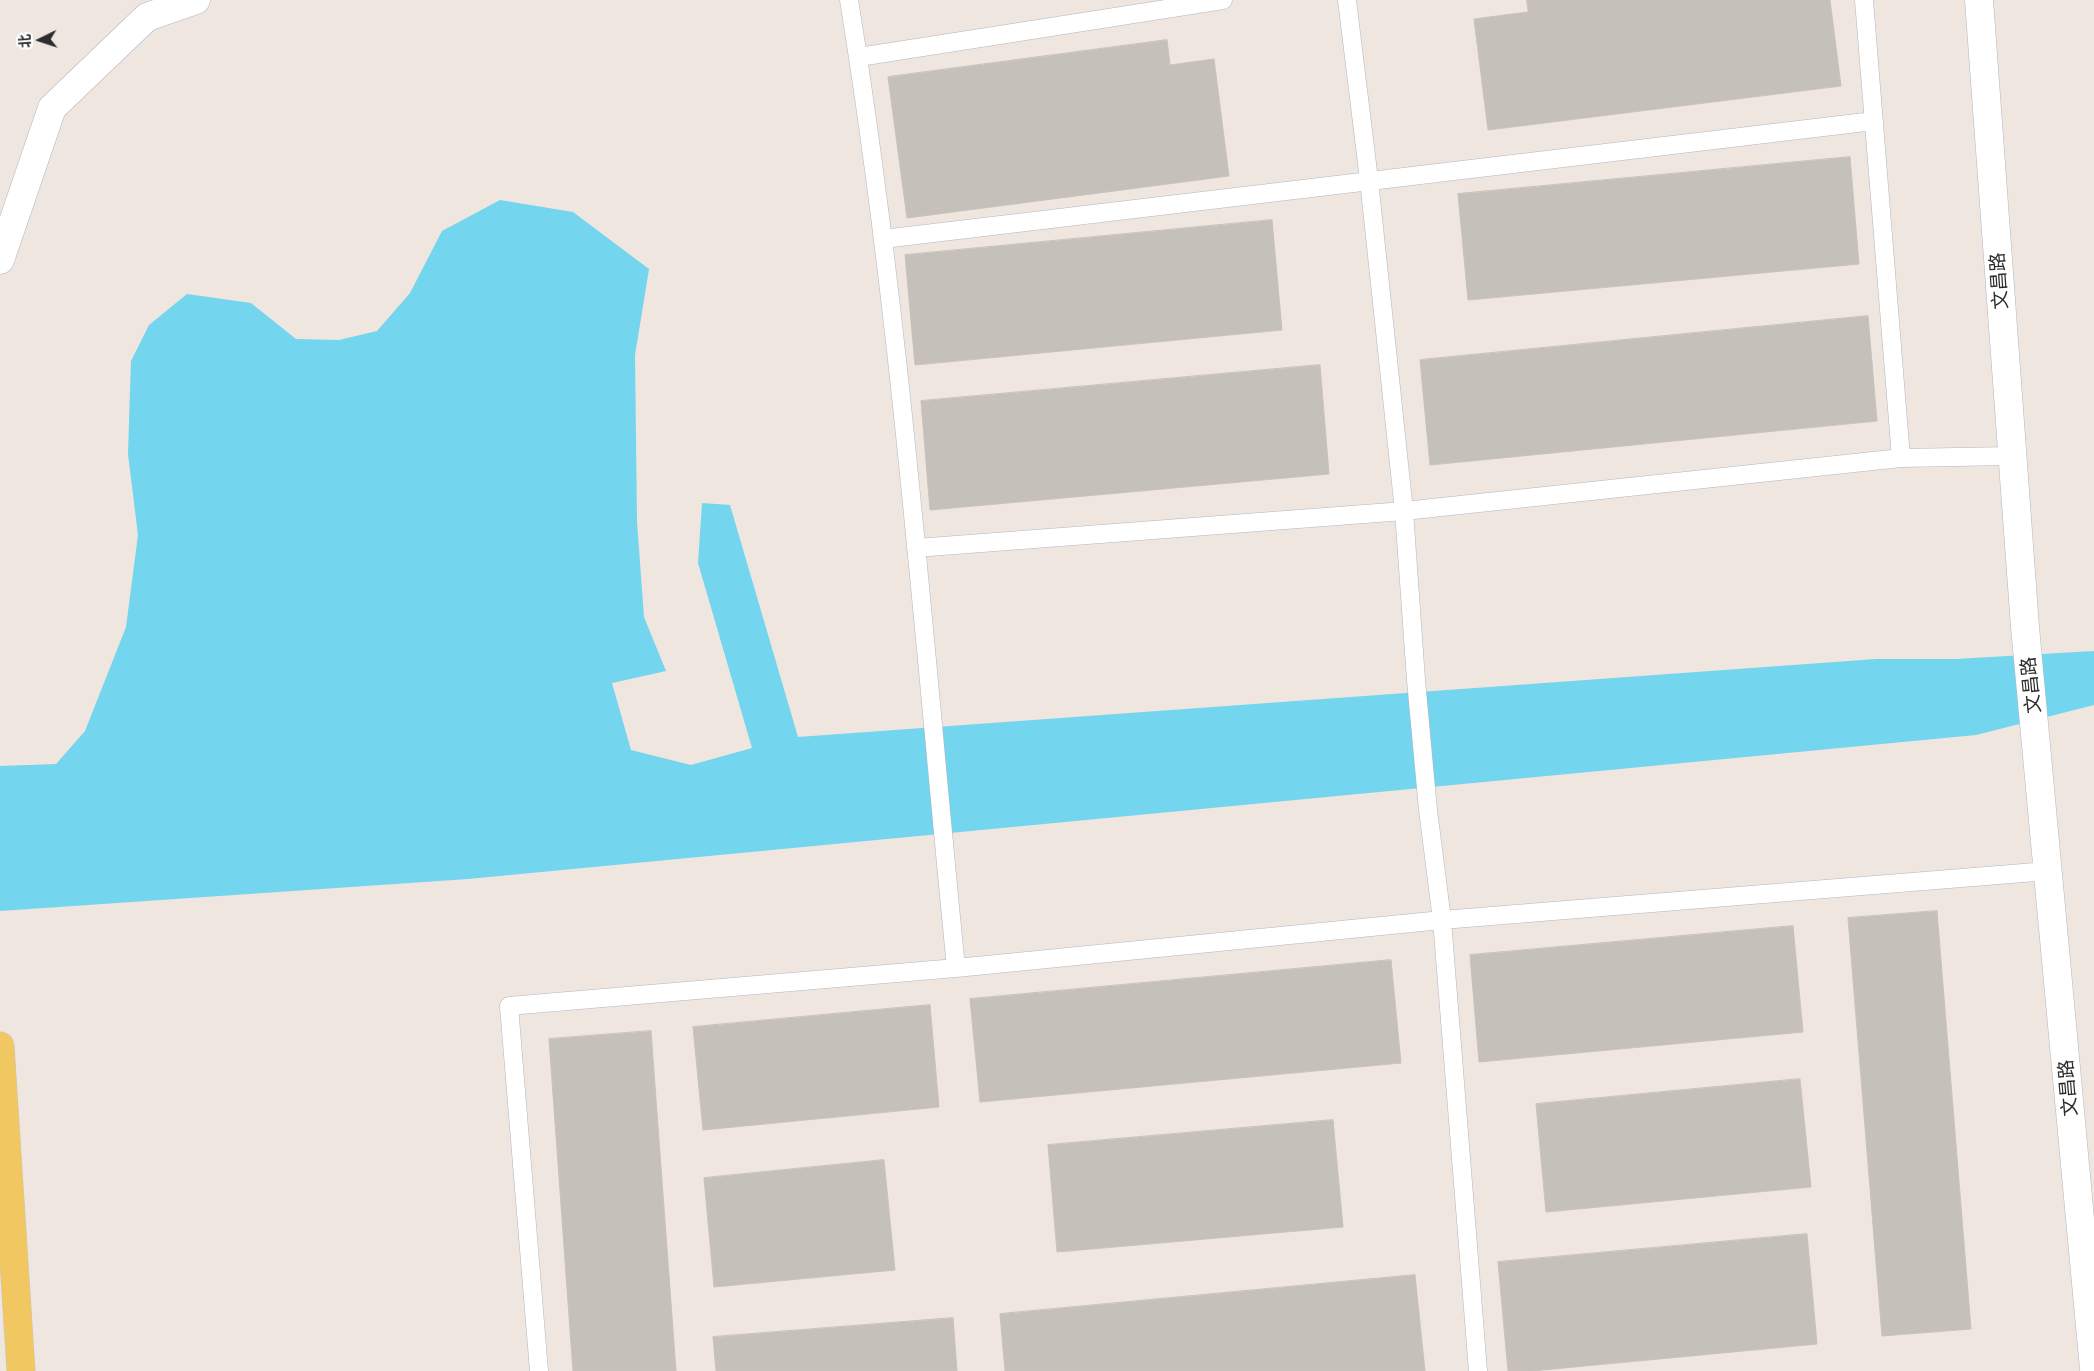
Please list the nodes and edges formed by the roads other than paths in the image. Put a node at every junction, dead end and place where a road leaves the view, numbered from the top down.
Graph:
1 (196, 0) edge
2 (849, 0) edge
3 (1223, 0) edge
4 (1347, 0) edge
5 (1864, 0) edge
6 (1979, 0) edge
7 (859, 57) junction
8 (1874, 121) junction
9 (1369, 180) junction
10 (883, 240) junction
11 (0, 260) edge
12 (2011, 456) junction
13 (1901, 458) junction
14 (1404, 511) junction
15 (916, 548) junction
16 (2048, 871) junction
17 (1442, 920) junction
18 (956, 968) junction
19 (0, 1046) edge
20 (2094, 1370) edge
21 (22, 1371) edge
22 (539, 1371) edge
23 (1478, 1371) edge

1 - 11 street
2 - 7 lane
3 - 7 lane
4 - 9 lane
5 - 8 lane
6 - 12 street, 文昌路
7 - 10 lane
8 - 9 lane
8 - 13 lane
9 - 10 lane
9 - 14 lane
10 - 15 lane
12 - 13 lane
12 - 16 street, 文昌路
13 - 14 lane
14 - 15 lane
14 - 17 lane
15 - 18 lane
16 - 17 lane
16 - 20 street, 文昌路
17 - 18 lane
17 - 23 lane
18 - 22 lane
19 - 21 main road

